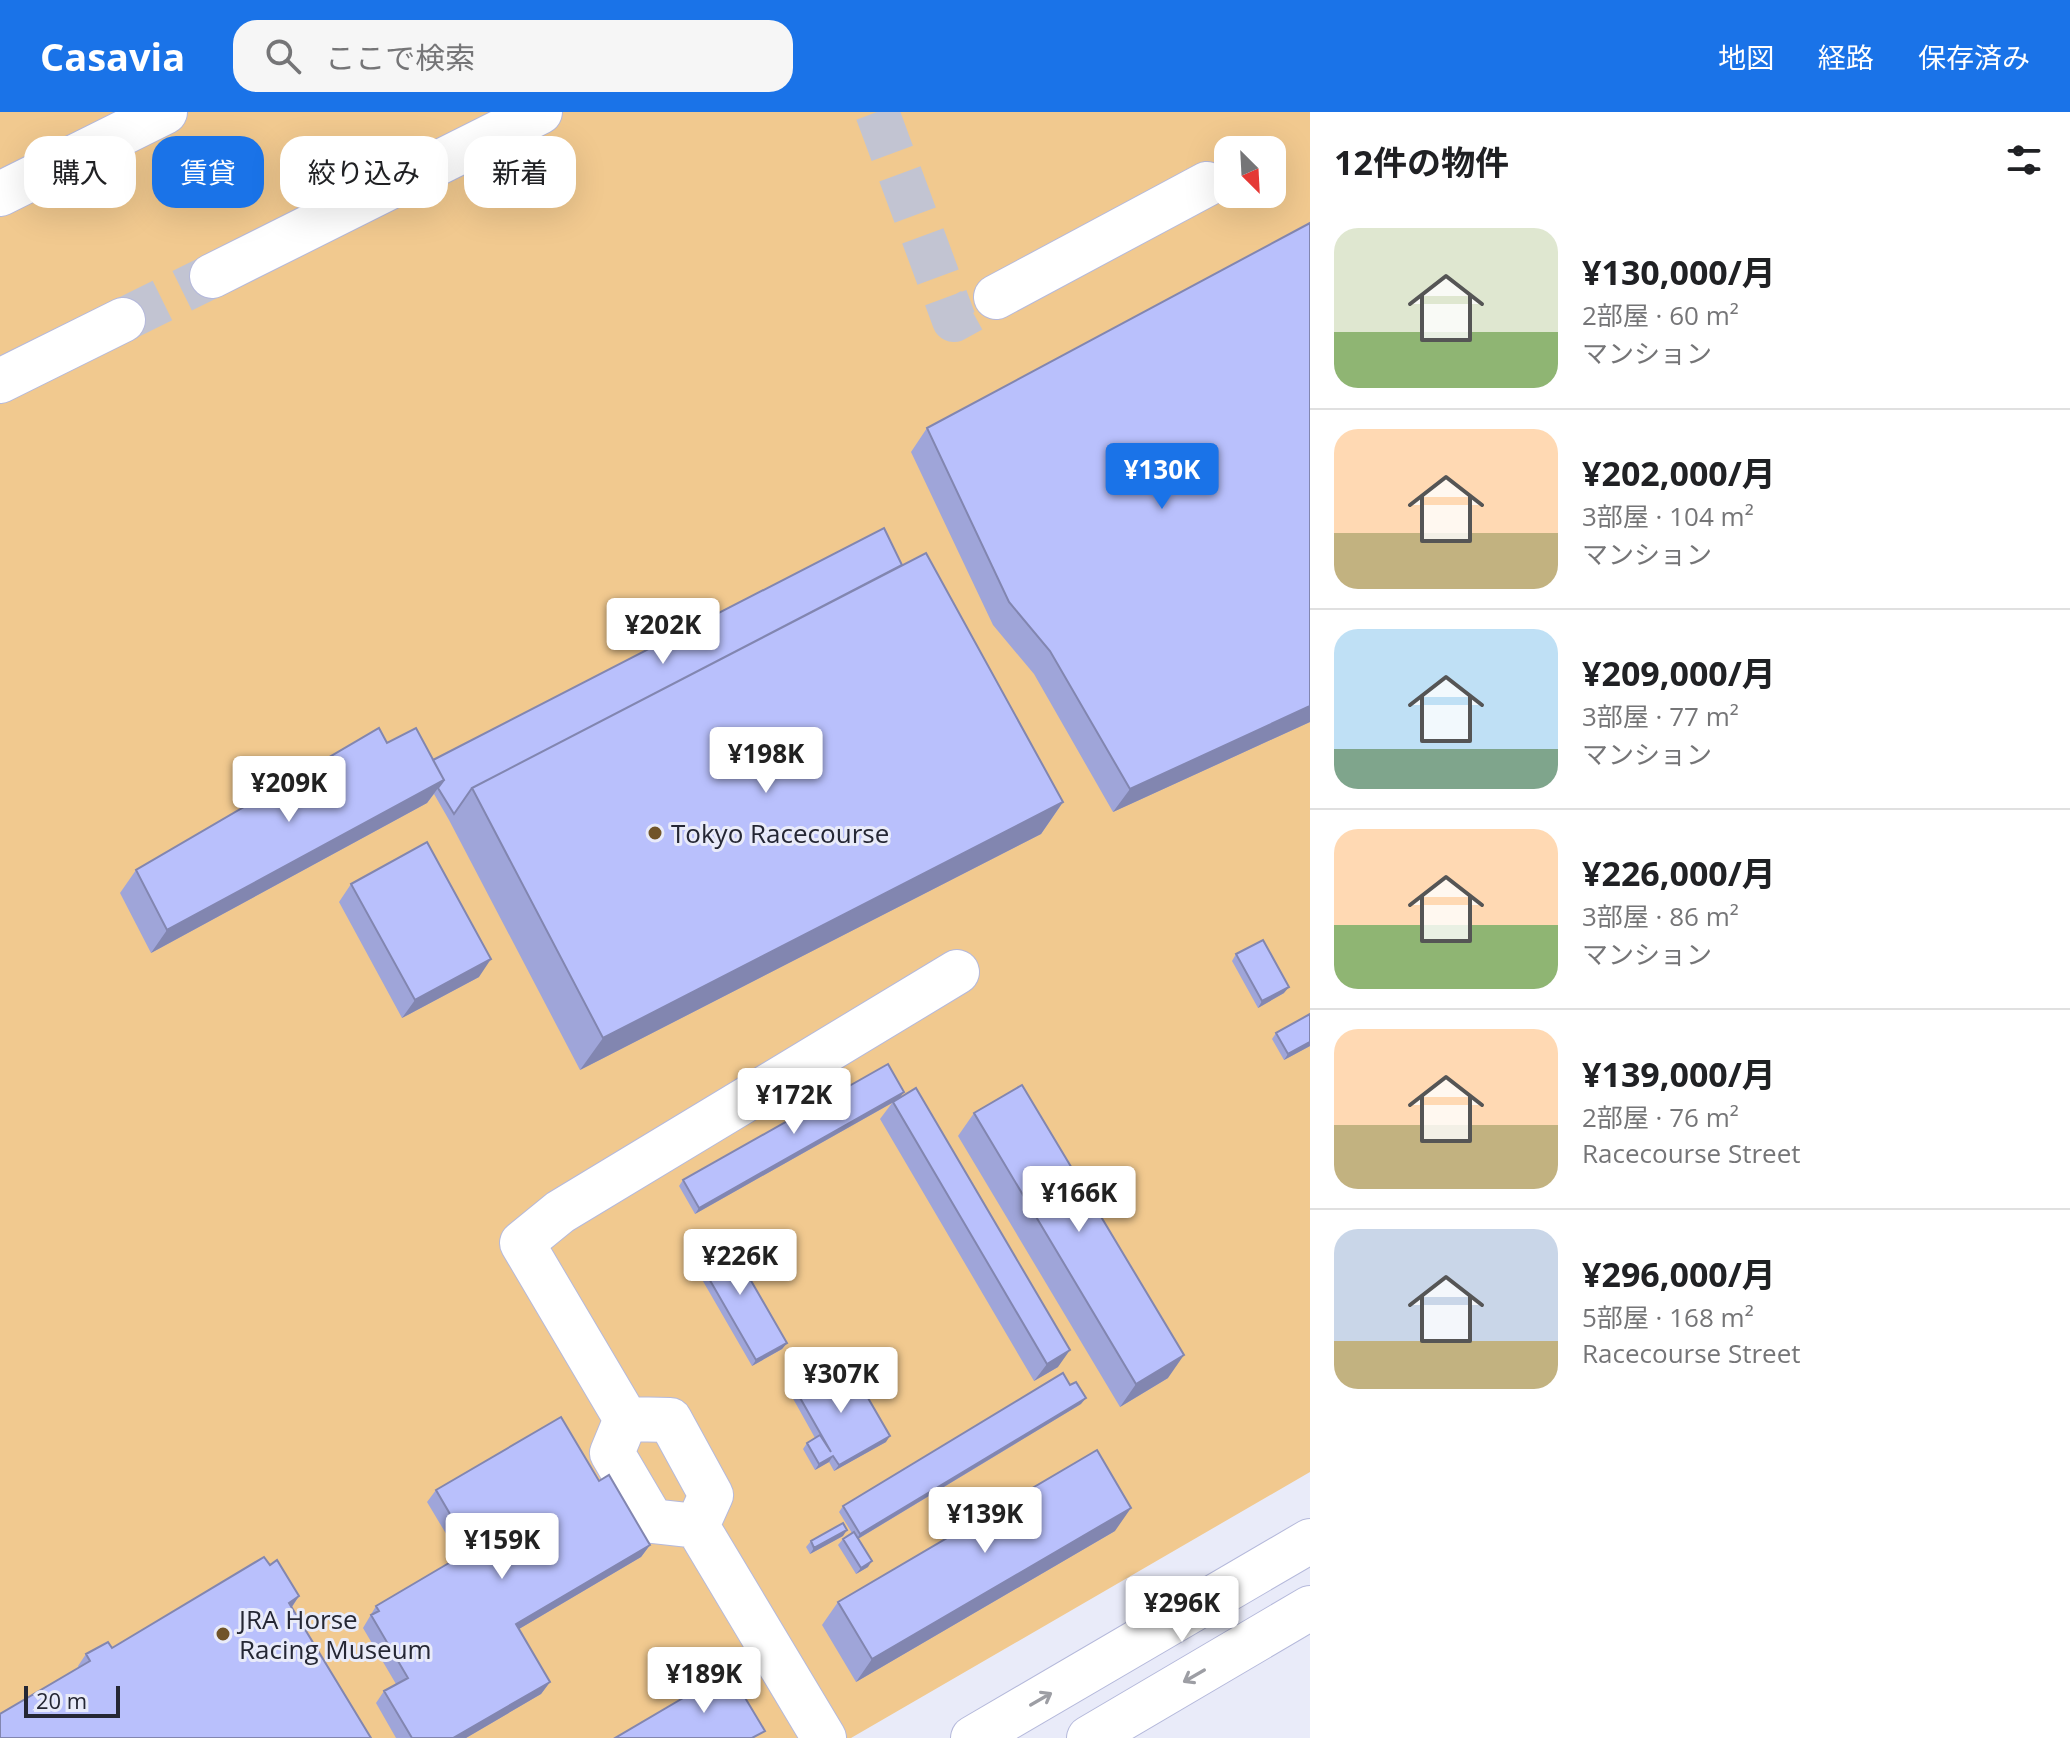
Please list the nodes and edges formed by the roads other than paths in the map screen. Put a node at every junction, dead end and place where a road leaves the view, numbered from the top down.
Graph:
1 (165, 112) edge
2 (540, 112) edge
3 (1207, 184) dead end
4 (0, 194) edge
5 (212, 276) tunnel mouth
6 (996, 297) tunnel mouth
7 (123, 320) tunnel mouth
8 (0, 381) edge
9 (957, 972) dead end
10 (626, 1419) junction
11 (697, 1526) junction
12 (1310, 1541) edge
13 (1310, 1608) edge
14 (824, 1738) edge
15 (973, 1738) edge
16 (1089, 1738) edge

1 - 4 street
2 - 5 street
3 - 6 street
7 - 8 street
9 - 10 street
10 - 11 street
10 - 11 street
11 - 14 street
15 -> 12 street
13 -> 16 street

